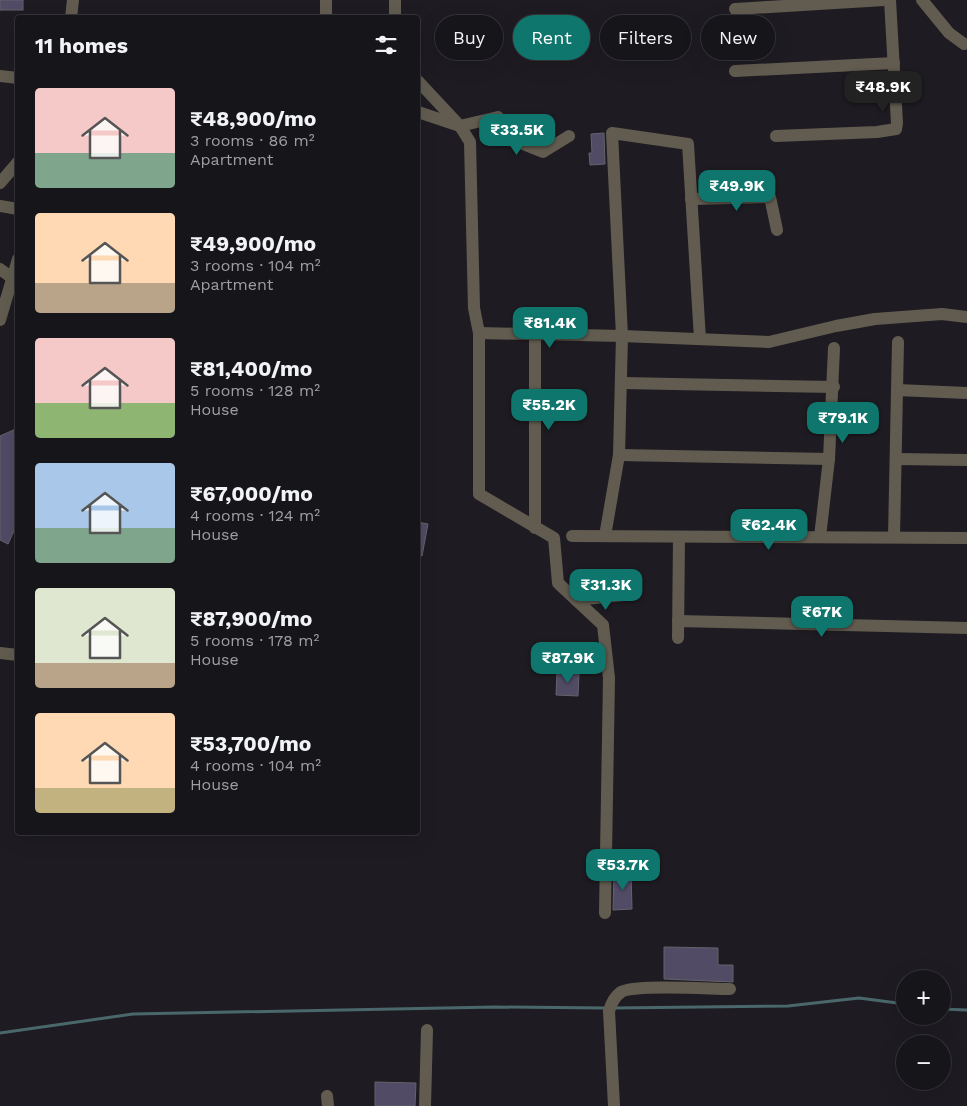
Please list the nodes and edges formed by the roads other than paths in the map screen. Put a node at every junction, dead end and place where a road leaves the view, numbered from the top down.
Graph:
1 (73, 0) edge
2 (326, 0) edge
3 (395, 0) edge
4 (884, 0) edge
5 (890, 0) edge
6 (922, 0) edge
7 (844, 1) edge
8 (735, 9) dead end
9 (70, 15) edge
10 (326, 15) edge
11 (395, 15) edge
12 (964, 44) dead end
13 (894, 63) junction
14 (735, 71) dead end
15 (0, 76) edge
16 (15, 78) edge
17 (420, 83) edge
18 (420, 113) edge
19 (460, 126) junction
20 (568, 136) dead end
21 (776, 136) dead end
22 (15, 166) edge
23 (0, 183) edge
24 (691, 199) junction
25 (0, 206) edge
26 (15, 208) edge
27 (777, 230) dead end
28 (15, 268) edge
29 (0, 269) edge
30 (12, 278) junction
31 (967, 317) edge
32 (0, 320) edge
33 (479, 333) junction
34 (535, 335) junction
35 (622, 336) junction
36 (700, 339) junction
37 (898, 342) dead end
38 (834, 348) dead end
39 (622, 383) junction
40 (834, 387) junction
41 (897, 390) junction
42 (967, 393) edge
43 (619, 455) junction
44 (828, 459) junction
45 (896, 459) junction
46 (967, 460) edge
47 (535, 528) junction
48 (572, 536) dead end
49 (605, 536) junction
50 (679, 537) junction
51 (820, 537) junction
52 (894, 537) junction
53 (967, 538) edge
54 (633, 594) dead end
55 (576, 600) junction
56 (678, 621) junction
57 (967, 628) edge
58 (678, 638) dead end
59 (0, 653) edge
60 (15, 655) edge
61 (605, 913) dead end
62 (730, 989) dead end
63 (427, 1030) dead end
64 (425, 1106) edge
65 (614, 1106) edge

1 - 9 street
2 - 10 street
3 - 11 street
4 - 7 street
5 - 13 street
6 - 12 street
7 - 8 street
13 - 14 street
13 - 21 street
15 - 16 street
17 - 19 street
18 - 19 street
19 - 20 street
19 - 33 street
22 - 23 street
24 - 27 street
24 - 35 street
24 - 36 street
25 - 26 street
28 - 30 street
29 - 30 street
30 - 32 street
31 - 36 street
33 - 34 street
33 - 47 street
34 - 35 street
34 - 47 street
35 - 36 street
35 - 39 street
37 - 41 street
38 - 40 street
39 - 40 street
39 - 43 street
40 - 44 street
41 - 42 street
41 - 45 street
43 - 44 street
43 - 49 street
44 - 51 street
45 - 46 street
45 - 52 street
47 - 55 street
48 - 49 street
49 - 50 street
50 - 51 street
50 - 56 street
51 - 52 street
52 - 53 street
54 - 55 street
55 - 61 street
56 - 57 street
56 - 58 street
59 - 60 street
62 - 65 street
63 - 64 street

